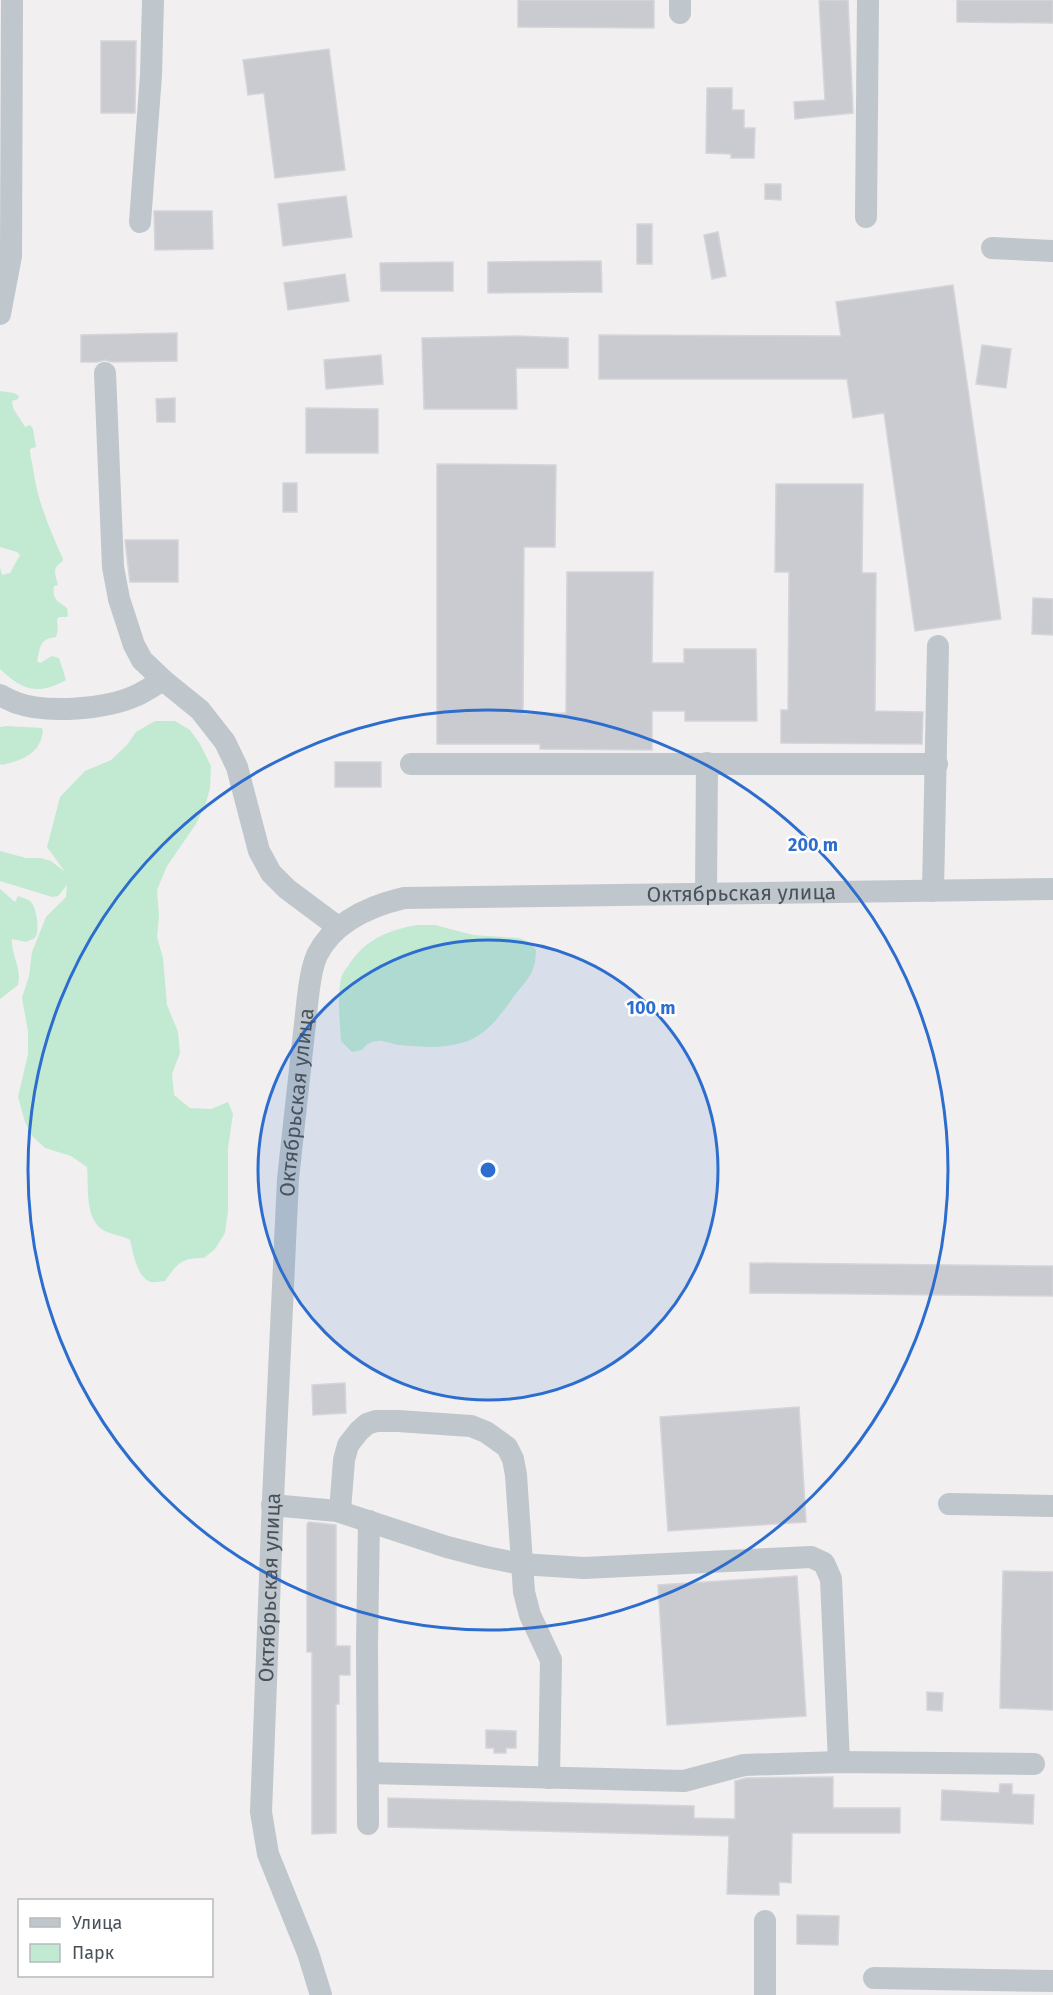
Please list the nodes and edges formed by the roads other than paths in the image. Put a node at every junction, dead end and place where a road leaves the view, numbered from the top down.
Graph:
1 (12, 0) edge
2 (153, 0) edge
3 (868, 0) edge
4 (866, 217) dead end
5 (140, 222) dead end
6 (992, 248) dead end
7 (1053, 251) edge
8 (0, 314) edge
9 (105, 373) dead end
10 (938, 646) dead end
11 (163, 680) junction
12 (0, 695) edge
13 (707, 763) junction
14 (411, 764) dead end
15 (937, 764) junction
16 (1053, 889) edge
17 (933, 891) junction
18 (706, 893) junction
19 (338, 927) junction
20 (949, 1504) dead end
21 (272, 1505) junction
22 (1053, 1506) edge
23 (340, 1511) junction
24 (369, 1521) junction
25 (521, 1564) junction
26 (839, 1762) junction
27 (1034, 1764) dead end
28 (368, 1773) junction
29 (549, 1778) junction
30 (368, 1824) dead end
31 (765, 1921) dead end
32 (874, 1978) dead end
33 (1053, 1981) edge
34 (1053, 1990) edge
35 (321, 1995) edge
36 (765, 1995) edge
37 (1052, 1995) edge

1 - 8 street
2 - 5 street
3 - 4 street
6 - 7 street
9 - 11 street
10 - 15 street
11 - 12 street
11 - 19 street
13 - 14 street
13 - 15 street
13 - 18 street
15 - 17 street
16 - 17 street, Октябрьская улица
17 - 18 street, Октябрьская улица
18 - 19 street, Октябрьская улица
19 - 21 street, Октябрьская улица
20 - 22 street
21 - 23 street
21 - 35 street, Октябрьская улица
23 - 24 street
23 - 25 street
24 - 25 street
24 - 28 street
25 - 26 street
25 - 29 street
26 - 27 street
26 - 29 street
28 - 29 street
28 - 30 street
31 - 36 street
32 - 33 street
34 - 37 street

